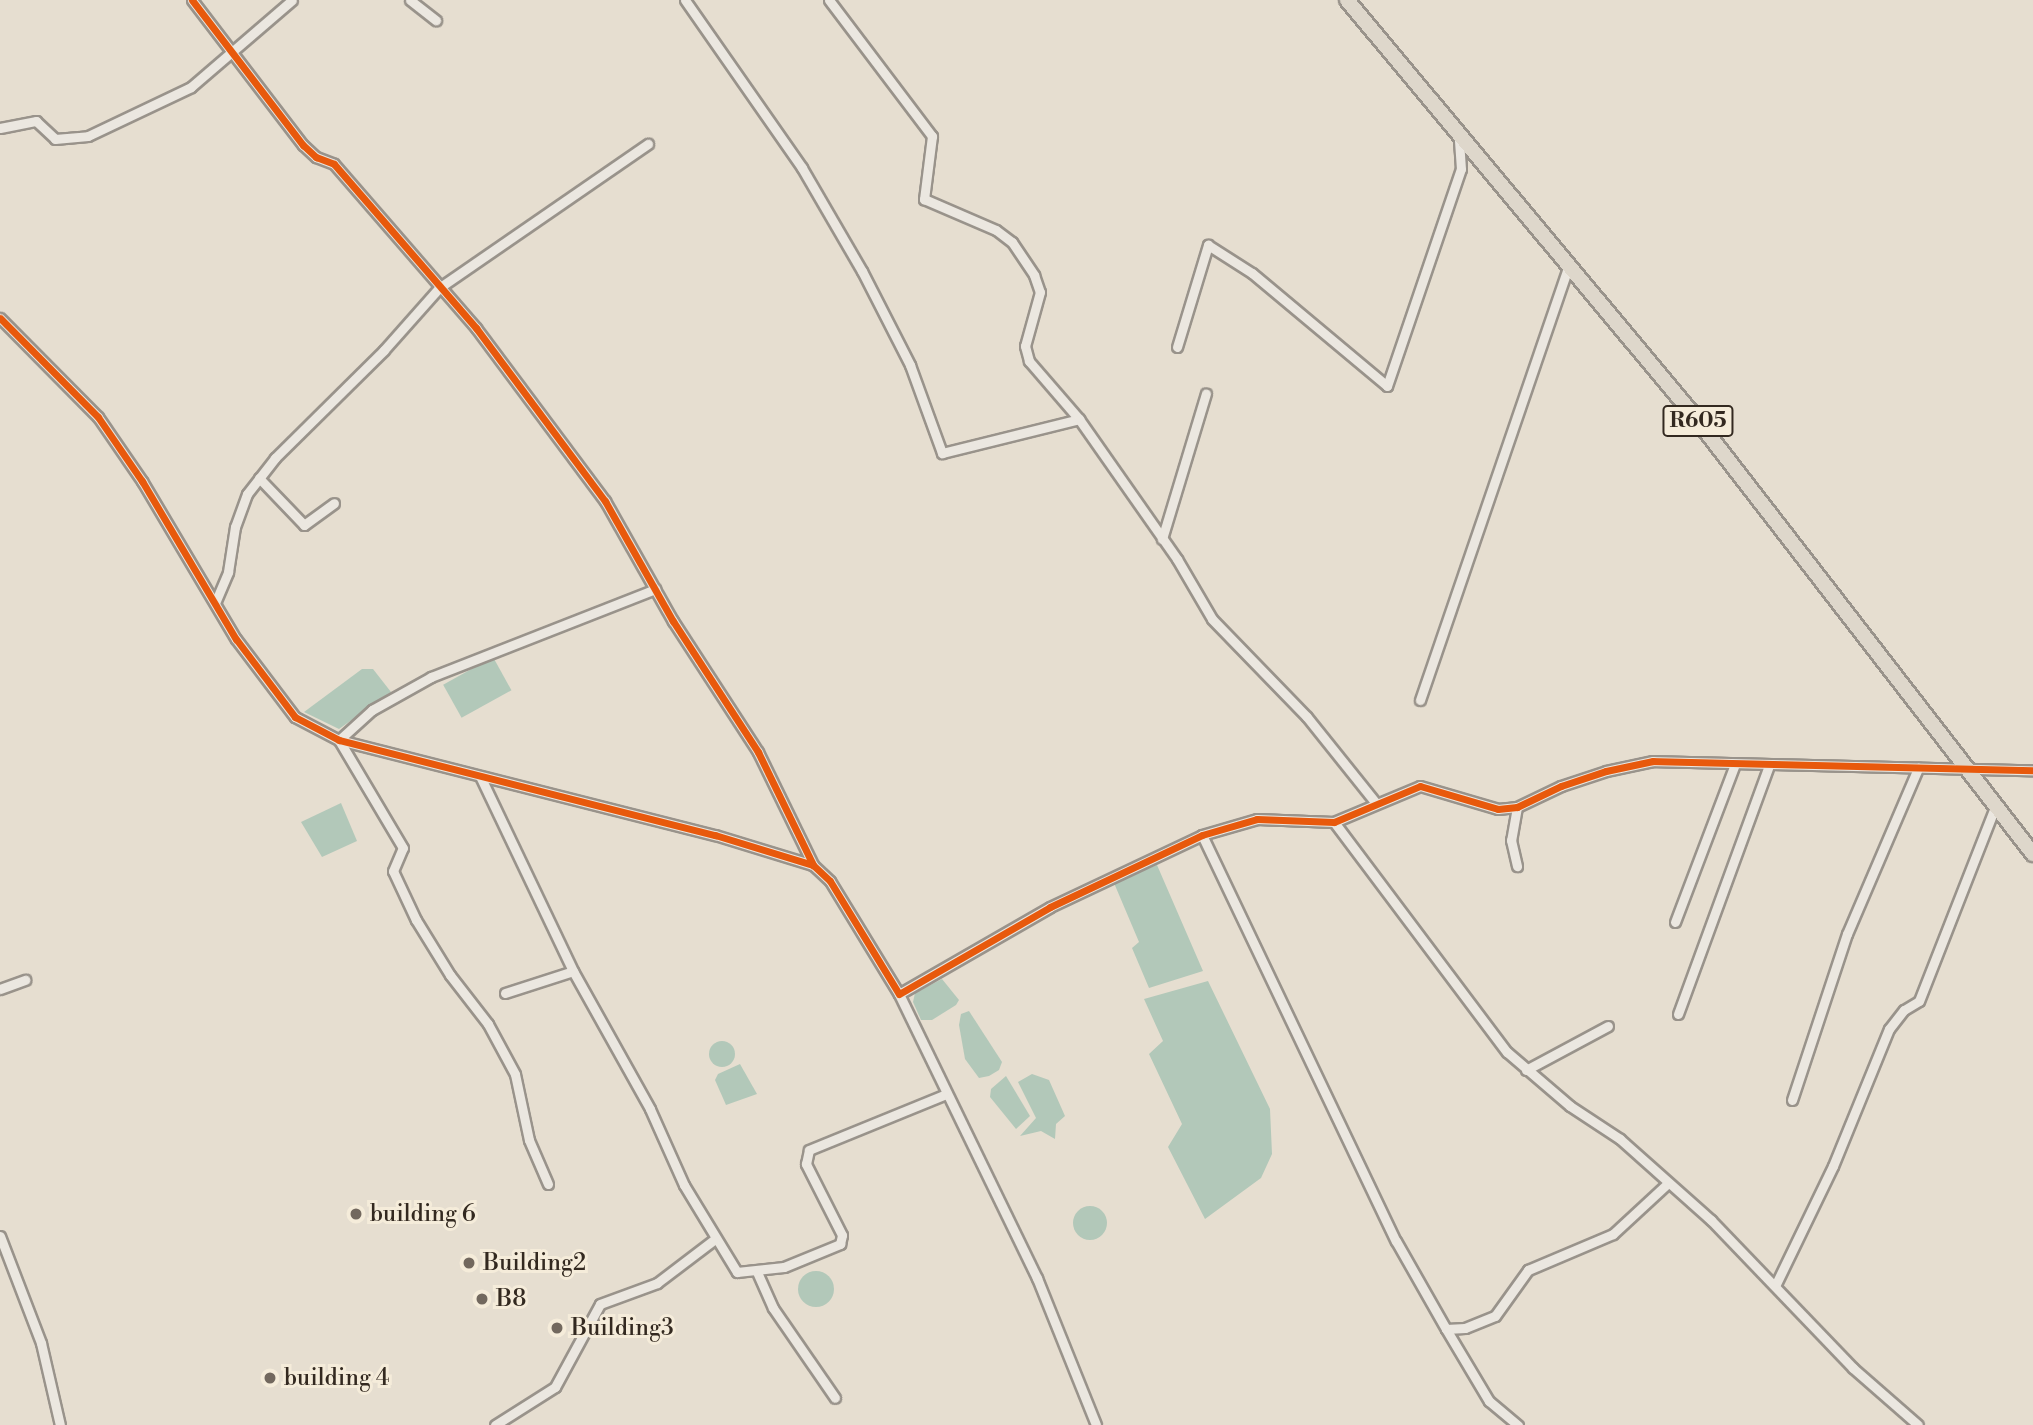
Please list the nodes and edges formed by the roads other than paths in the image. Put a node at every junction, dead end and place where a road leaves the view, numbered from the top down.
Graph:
1 (192, 0) edge
2 (292, 0) edge
3 (411, 0) edge
4 (685, 0) edge
5 (829, 0) edge
6 (1347, 0) edge
7 (436, 20) dead end
8 (233, 55) junction
9 (0, 128) edge
10 (1456, 128) junction
11 (648, 144) dead end
12 (1570, 264) junction
13 (439, 288) junction
14 (0, 318) edge
15 (1177, 347) dead end
16 (1206, 393) dead end
17 (1079, 419) junction
18 (259, 478) junction
19 (334, 503) dead end
20 (1162, 539) junction
21 (654, 589) junction
22 (215, 603) junction
23 (1420, 700) dead end
24 (339, 740) junction
25 (1735, 764) junction
26 (1769, 766) junction
27 (1965, 767) junction
28 (1918, 768) junction
29 (2033, 770) edge
30 (481, 778) junction
31 (1375, 802) junction
32 (1996, 805) junction
33 (1517, 807) junction
34 (1334, 822) junction
35 (1202, 835) junction
36 (2033, 854) edge
37 (813, 865) junction
38 (1517, 866) dead end
39 (1675, 922) dead end
40 (573, 971) junction
41 (25, 980) dead end
42 (0, 989) edge
43 (505, 993) dead end
44 (899, 994) junction
45 (1678, 1014) dead end
46 (1608, 1026) dead end
47 (1527, 1070) junction
48 (946, 1094) junction
49 (1792, 1100) dead end
50 (1668, 1183) junction
51 (548, 1184) dead end
52 (0, 1236) edge
53 (716, 1238) junction
54 (757, 1272) junction
55 (1775, 1286) junction
56 (1446, 1329) junction
57 (835, 1398) dead end
58 (60, 1425) edge
59 (495, 1425) edge
60 (1096, 1425) edge
61 (1518, 1425) edge
62 (1918, 1425) edge

1 - 8 street
2 - 8 street
3 - 7 street
4 - 17 street
5 - 17 street
6 - 10 main road, R605
8 - 9 street
8 - 13 street
10 - 12 main road, R605
10 - 15 street
11 - 13 street
12 - 23 street
12 - 27 main road, R605
13 - 18 street
13 - 21 street
14 - 22 street
16 - 20 street
17 - 20 street
18 - 19 street
18 - 22 street
20 - 31 street
21 - 24 street
21 - 37 street
22 - 24 street
24 - 30 street
24 - 51 street
25 - 26 street
25 - 33 street
25 - 39 street
26 - 28 street
26 - 45 street
27 - 28 street
27 - 29 street
27 - 32 main road, R605
28 - 49 street
30 - 37 street
30 - 40 street
31 - 33 street
31 - 34 street
32 - 36 main road, R605
32 - 55 street
33 - 38 street
34 - 35 street
34 - 47 street
35 - 44 street
35 - 56 street
37 - 44 street
40 - 43 street
40 - 53 street
41 - 42 street
44 - 48 street
46 - 47 street
47 - 50 street
48 - 54 street
48 - 60 street
50 - 55 street
50 - 56 street
52 - 58 street
53 - 54 street
53 - 59 street
54 - 57 street
55 - 62 street
56 - 61 street

